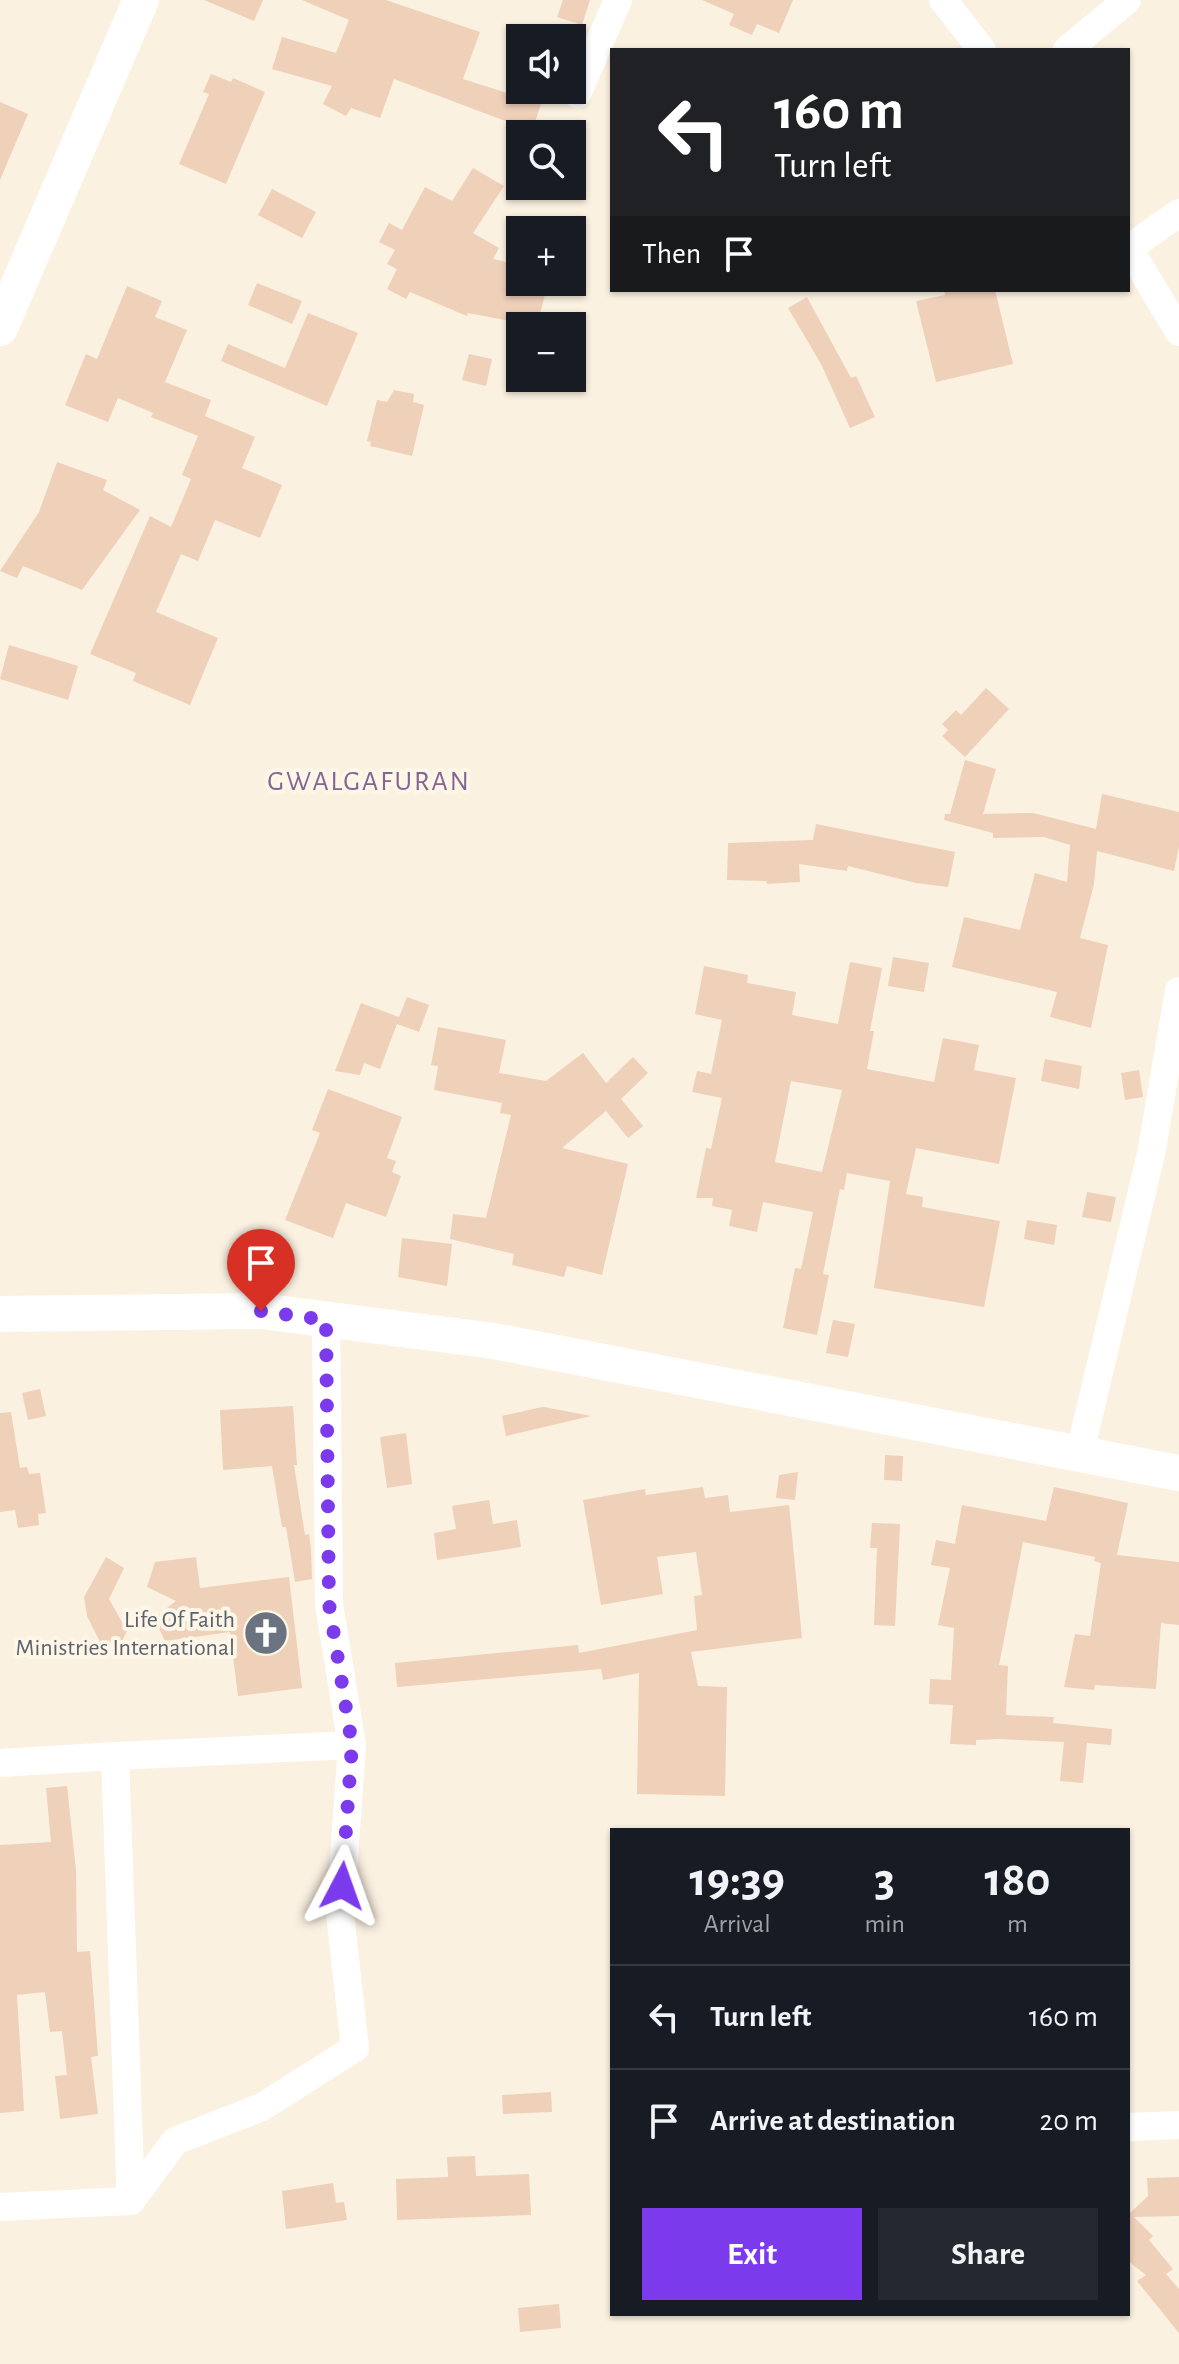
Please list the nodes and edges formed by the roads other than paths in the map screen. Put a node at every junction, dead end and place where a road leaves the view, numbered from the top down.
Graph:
1 (141, 0) edge
2 (618, 0) edge
3 (943, 0) edge
4 (1127, 0) edge
5 (980, 48) edge
6 (1069, 48) edge
7 (586, 73) edge
8 (1179, 213) edge
9 (1130, 246) edge
10 (1130, 249) edge
11 (0, 328) edge
12 (1179, 332) edge
13 (1179, 991) edge
14 (0, 1314) edge
15 (326, 1320) junction
16 (1080, 1452) junction
17 (1179, 1473) edge
18 (352, 1745) junction
19 (115, 1756) junction
20 (0, 1763) edge
21 (1179, 2125) edge
22 (1130, 2127) edge
23 (131, 2201) junction
24 (0, 2207) edge

1 - 11 street
2 - 7 street
3 - 5 street
4 - 6 street
8 - 9 street
10 - 12 street
13 - 16 street
14 - 15 street
15 - 16 street
15 - 18 street
16 - 17 street
18 - 19 street
18 - 23 street
19 - 20 street
19 - 23 street
21 - 22 street
23 - 24 street

